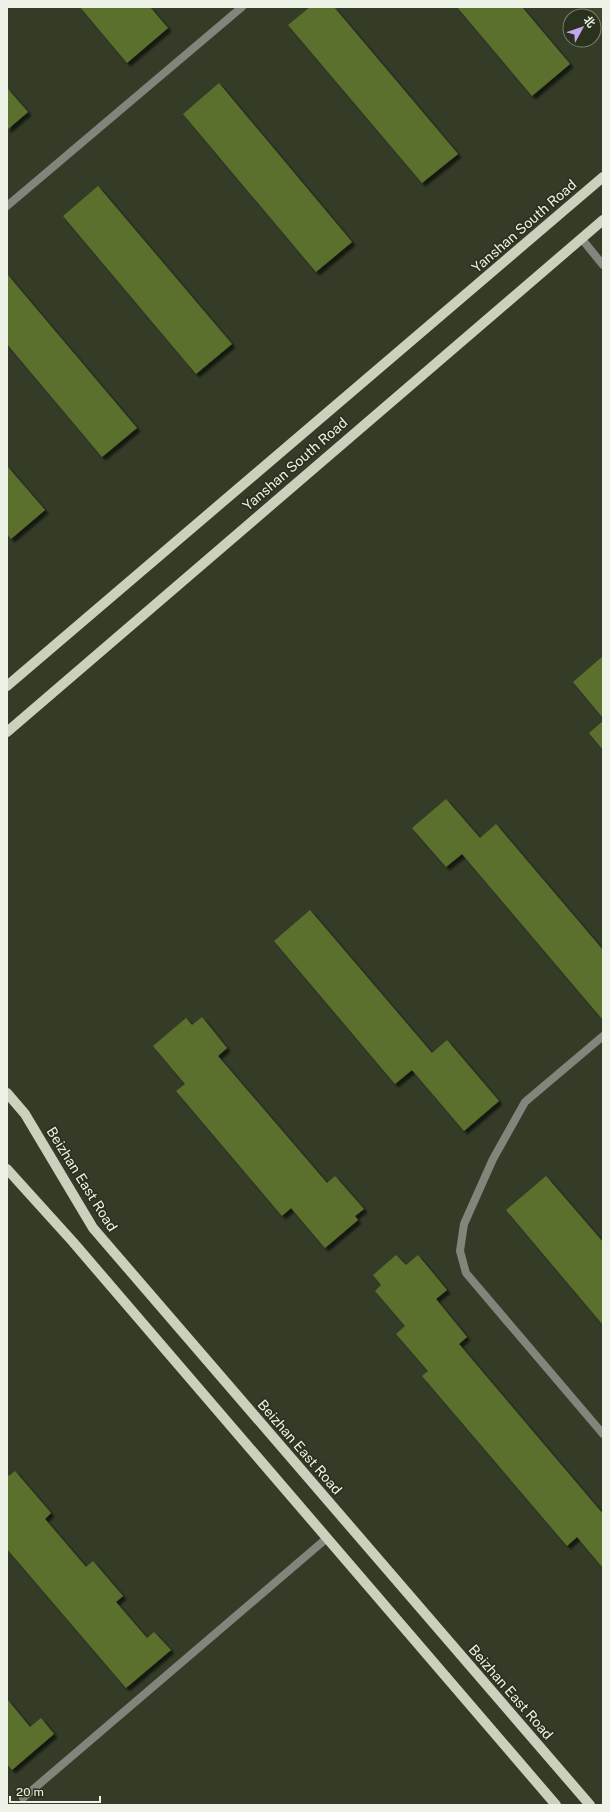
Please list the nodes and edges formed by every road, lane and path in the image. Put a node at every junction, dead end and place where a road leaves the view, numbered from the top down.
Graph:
1 (242, 7) edge
2 (603, 177) edge
3 (7, 206) edge
4 (603, 220) edge
5 (581, 238) junction
6 (603, 265) edge
7 (7, 686) edge
8 (7, 732) edge
9 (603, 1036) edge
10 (7, 1093) edge
11 (7, 1169) edge
12 (603, 1434) edge
13 (327, 1538) junction
14 (23, 1798) dead end
15 (556, 1805) edge
16 (590, 1805) edge

1 - 3 lane
2 - 7 main road, Yanshan South Road
4 - 5 main road, Yanshan South Road
5 - 6 lane
5 - 8 main road, Yanshan South Road
9 - 12 lane
10 - 16 main road, Beizhan East Road
11 - 13 main road
13 - 14 lane
13 - 15 main road

